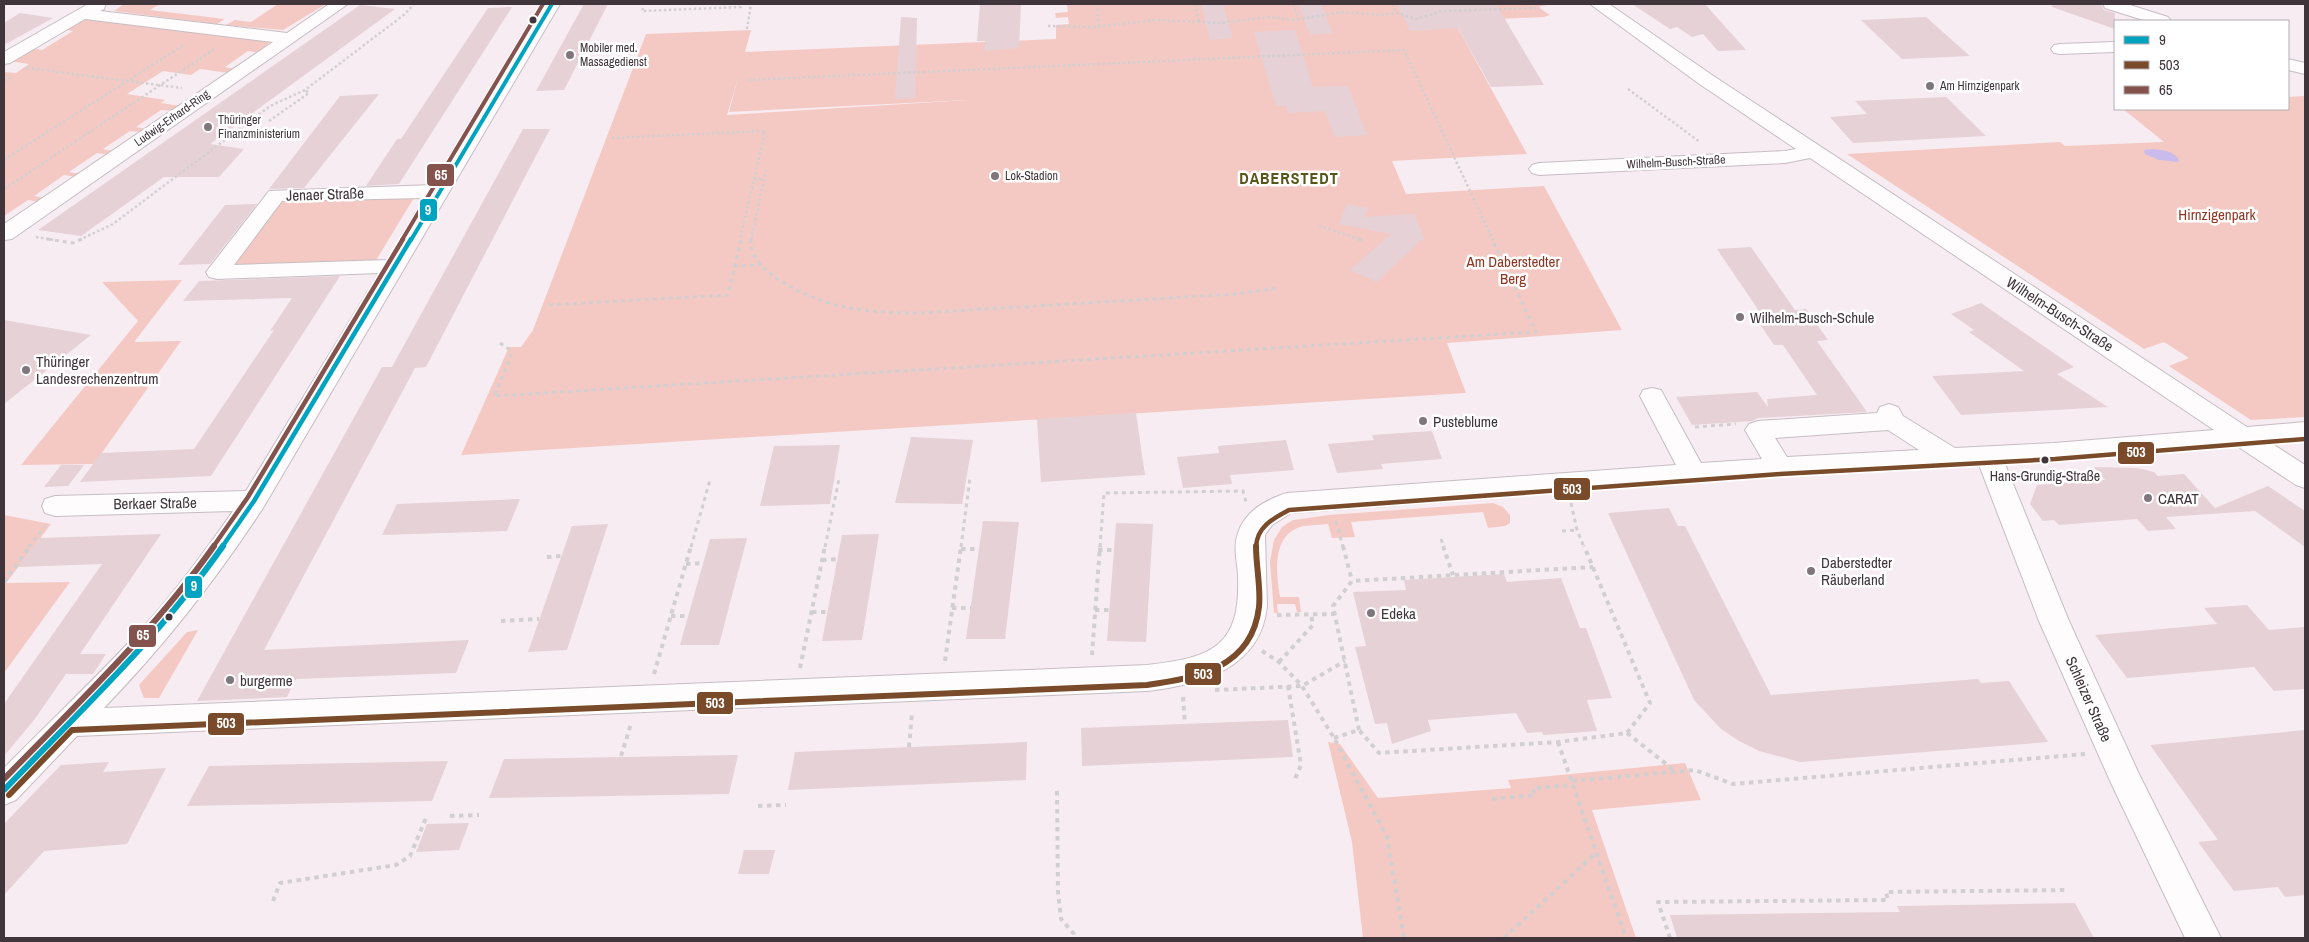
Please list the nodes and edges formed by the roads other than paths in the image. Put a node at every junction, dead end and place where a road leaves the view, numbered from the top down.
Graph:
1 (101, 4) edge
2 (340, 4) edge
3 (552, 4) edge
4 (1598, 4) edge
5 (2111, 4) edge
6 (83, 14) junction
7 (2159, 20) edge
8 (288, 38) junction
9 (2114, 47) edge
10 (2060, 50) dead end
11 (12, 63) edge
12 (2289, 64) edge
13 (2305, 69) edge
14 (1813, 151) junction
15 (1539, 169) dead end
16 (439, 191) junction
17 (5, 233) edge
18 (395, 266) junction
19 (1652, 396) dead end
20 (2305, 431) edge
21 (2240, 435) junction
22 (1988, 455) junction
23 (1949, 457) junction
24 (1780, 467) junction
25 (1693, 473) junction
26 (2305, 478) edge
27 (254, 501) junction
28 (58, 506) road end
29 (69, 723) junction
30 (4, 790) edge
31 (2203, 938) edge

1 - 6 street
2 - 8 street, Ludwig-Erhard-Ring
3 - 16 street
4 - 14 street, Wilhelm-Busch-Straße
5 - 7 street
6 - 8 street
6 - 11 street
8 - 17 street, Ludwig-Erhard-Ring
9 - 10 street
12 - 13 street
14 - 15 street, Wilhelm-Busch-Straße
14 - 21 street, Wilhelm-Busch-Straße
16 - 18 street
16 - 18 street, Jenaer Straße
18 - 27 street
19 - 25 street
20 - 21 street
21 - 22 street
21 - 26 street, Wilhelm-Busch-Straße
22 - 23 street
22 - 31 street, Schleizer Straße
23 - 24 street
23 - 24 street
24 - 25 street
25 - 29 street
27 - 28 street, Berkaer Straße
27 - 29 street
29 - 30 street

